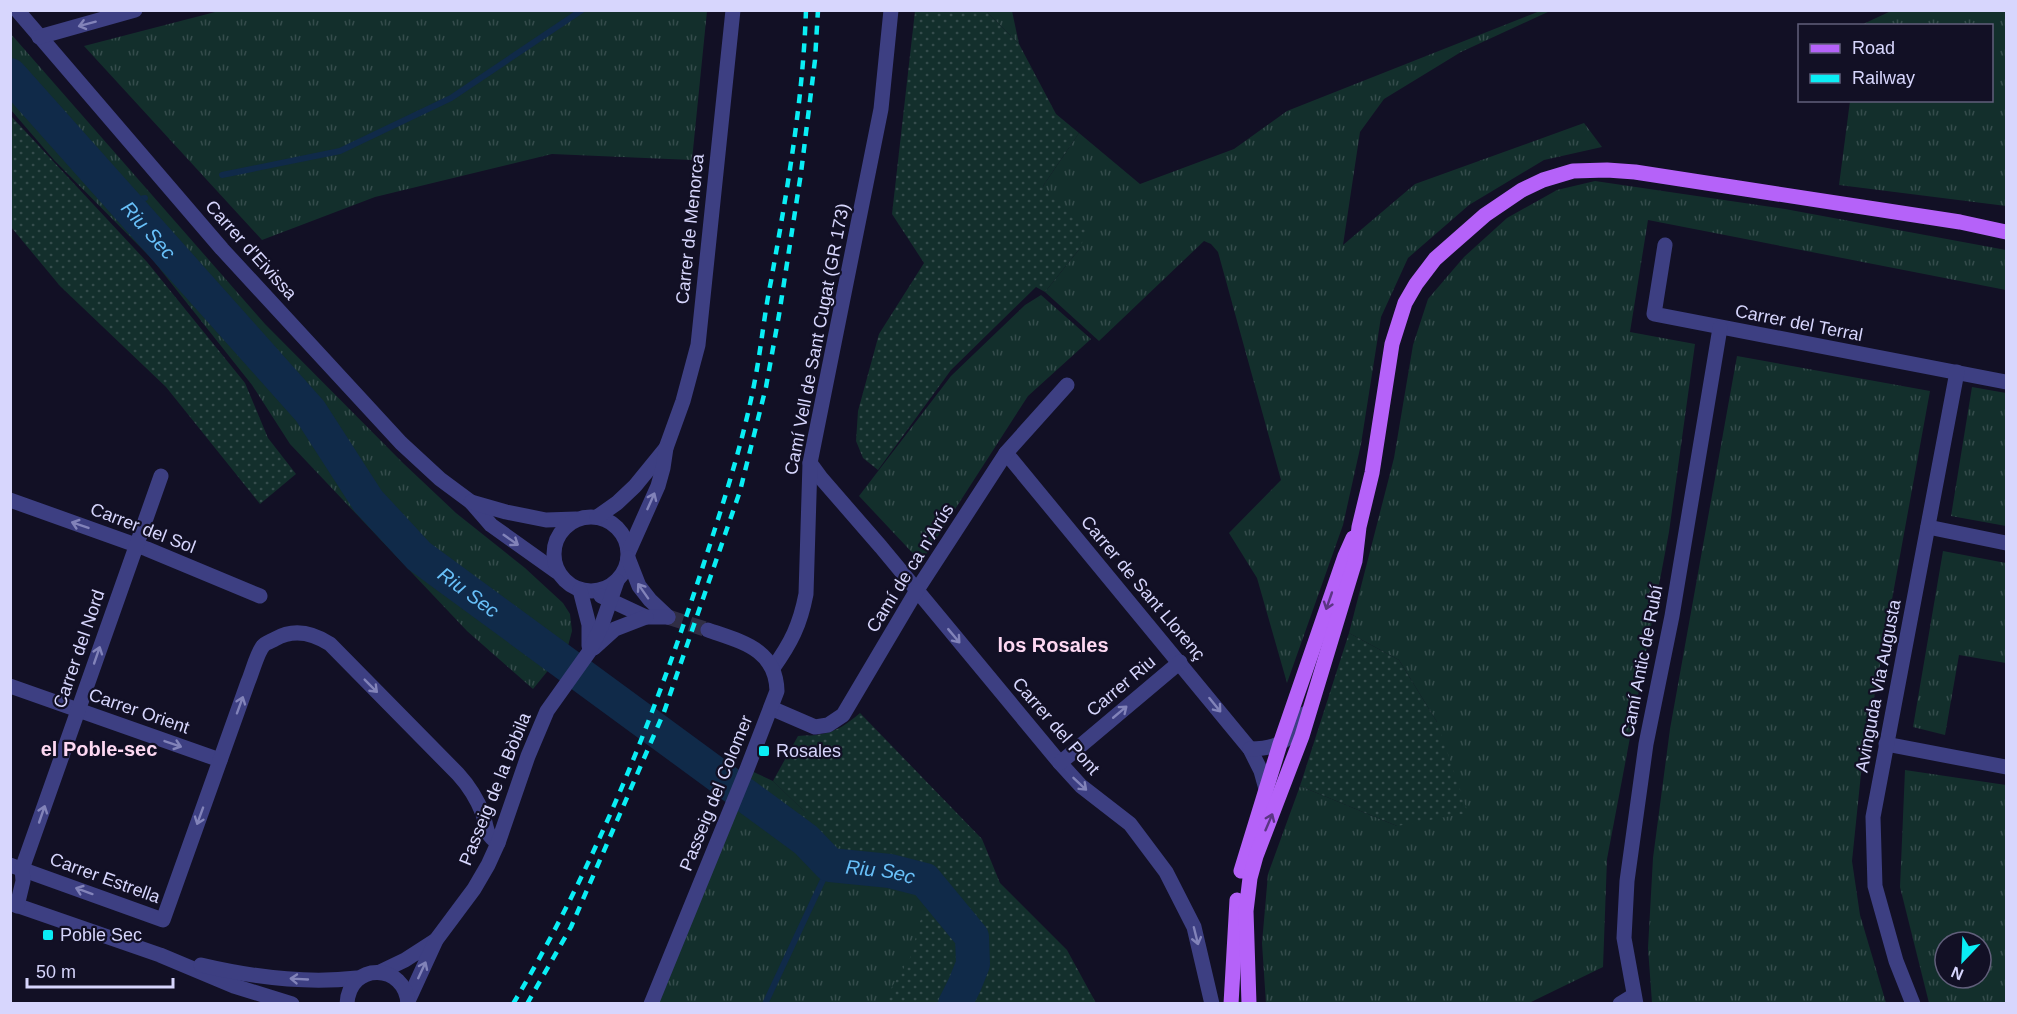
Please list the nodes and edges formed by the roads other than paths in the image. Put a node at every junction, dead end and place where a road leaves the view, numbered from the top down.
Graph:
1 (16, 10) edge
2 (135, 10) edge
3 (733, 10) edge
4 (891, 10) edge
5 (39, 37) junction
6 (2007, 232) edge
7 (1665, 245) dead end
8 (1720, 328) junction
9 (1957, 372) junction
10 (2007, 382) edge
11 (1067, 385) dead end
12 (666, 448) junction
13 (1006, 453) junction
14 (810, 463) junction
15 (161, 476) dead end
16 (10, 500) edge
17 (471, 502) junction
18 (597, 517) junction
19 (576, 519) junction
20 (1359, 527) junction
21 (1928, 527) junction
22 (2007, 543) edge
23 (135, 544) junction
24 (629, 555) junction
25 (557, 572) junction
26 (617, 581) junction
27 (917, 590) junction
28 (586, 591) junction
29 (260, 596) dead end
30 (610, 600) junction
31 (646, 617) junction
32 (708, 630) tunnel mouth
33 (587, 655) junction
34 (1180, 662) junction
35 (773, 668) junction
36 (10, 686) edge
37 (1314, 700) junction
38 (771, 708) junction
39 (78, 711) junction
40 (1280, 744) junction
41 (1886, 744) junction
42 (1250, 749) junction
43 (220, 760) junction
44 (1060, 763) junction
45 (2007, 767) edge
46 (1266, 789) junction
47 (498, 843) junction
48 (14, 869) edge
49 (14, 904) edge
50 (436, 940) junction
51 (160, 955) junction
52 (380, 972) junction
53 (357, 978) junction
54 (1630, 1001) edge
55 (408, 1002) edge
56 (287, 1003) edge
57 (347, 1004) edge
58 (651, 1004) edge
59 (1212, 1004) edge
60 (1231, 1004) edge
61 (1249, 1004) edge
62 (1913, 1004) edge

1 - 5 street, Carrer d'Eivissa
2 -> 5 street
3 - 12 street, Carrer de Menorca
4 - 14 street, Camí Vell de Sant Cugat (GR 173)
5 - 17 street, Carrer d'Eivissa
6 - 20 main road
7 - 8 street, Carrer del Terral
8 - 9 street, Carrer del Terral
8 - 54 street, Camí Antic de Rubí
9 - 10 street, Carrer del Terral
9 - 21 street, Avinguda Via Augusta
11 - 13 street, Camí de ca n'Arús
12 - 18 street, Carrer de Menorca
24 -> 12 street, Carrer de Menorca
13 - 27 street, Camí de ca n'Arús
13 - 34 street, Carrer de Sant Llorenç
14 - 27 street, Carrer del Pont
14 - 35 street, Camí Vell de Sant Cugat (GR 173)
15 - 23 street, Carrer del Nord
23 -> 16 street, Carrer del Sol
17 - 19 street, Carrer d'Eivissa
17 -> 25 street, Carrer d'Eivissa
18 - 19 street
18 - 24 street
19 - 25 street
20 - 37 main road
20 -> 40 main road
21 - 22 street
21 - 41 street, Avinguda Via Augusta
23 - 29 street, Carrer del Sol
39 -> 23 street, Carrer del Nord
24 - 26 street
31 -> 24 street, Passeig de la Bòbila
25 - 28 street
26 - 28 street
26 - 30 street, Passeig de la Bòbila
27 - 38 street, Camí de ca n'Arús
27 -> 44 street, Carrer del Pont
28 - 30 street
28 - 33 street
30 - 31 street
30 - 33 street, Passeig de la Bòbila
31 - 33 street, Passeig de la Bòbila
32 - 35 street
33 - 47 street, Passeig de la Bòbila
34 -> 42 street, Carrer de Sant Llorenç
44 -> 34 street, Carrer Riu
35 - 38 street, Passeig del Colomer
36 - 39 street, Carrer Orient
37 - 40 street
61 -> 37 main road
38 - 58 street, Passeig del Colomer
39 -> 43 street, Carrer Orient
48 -> 39 street, Carrer del Nord
40 - 42 street
40 - 46 main road
41 - 45 street
41 - 62 street, Avinguda Via Augusta
42 - 46 street, Carrer de Sant Llorenç
43 -> 47 street
43 -> 48 street, Carrer Estrella
44 -> 59 street, Carrer del Pont
46 - 60 main road
47 - 50 street, Passeig de la Bòbila
48 - 49 street, Carrer del Nord
49 - 51 street
50 - 52 street, Passeig de la Bòbila
55 -> 50 street, Passeig de la Bòbila
53 -> 51 street, Passeig de la Bòbila
51 - 56 street
52 - 53 street, Passeig de la Bòbila
52 - 55 street
53 - 57 street

